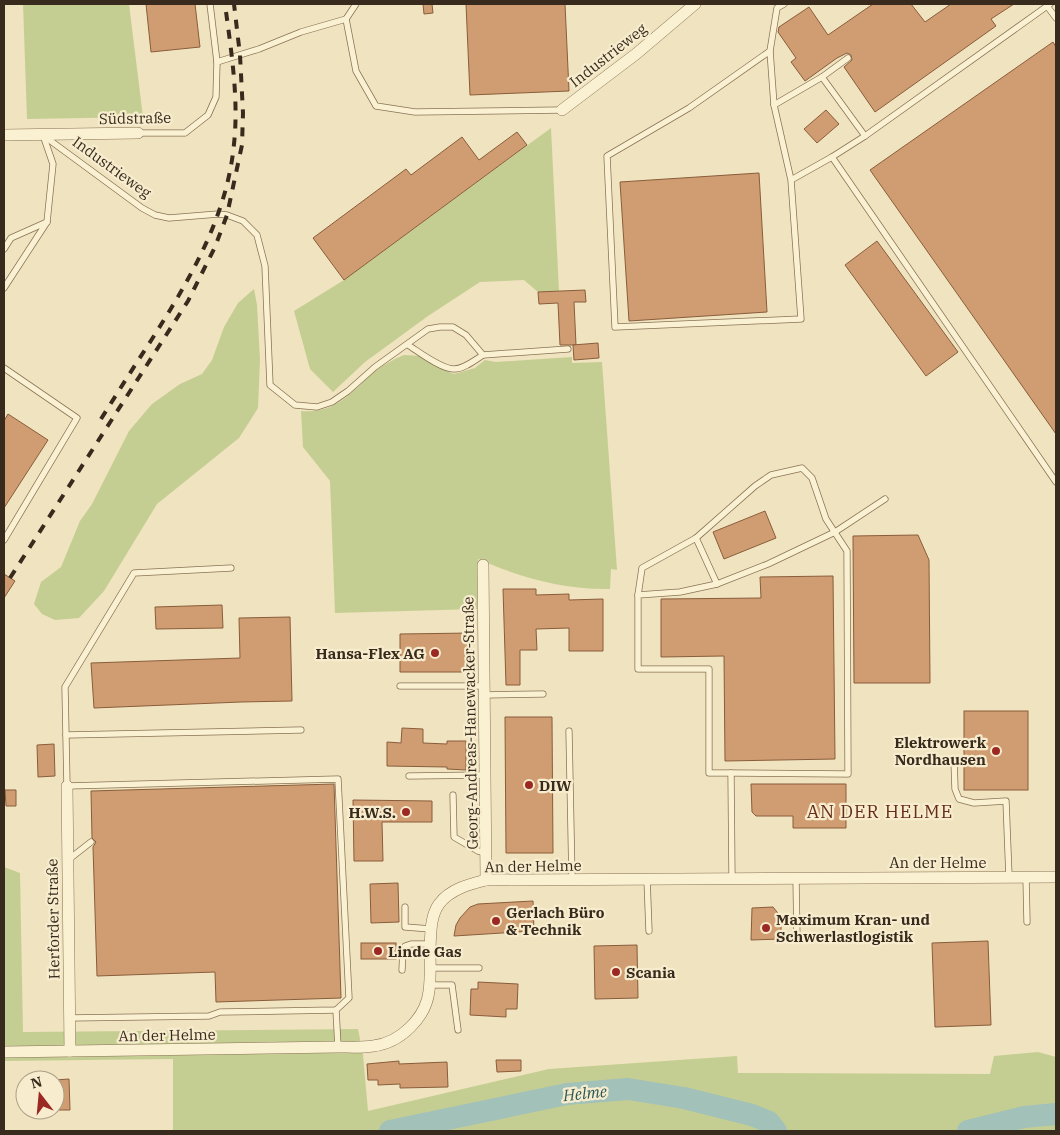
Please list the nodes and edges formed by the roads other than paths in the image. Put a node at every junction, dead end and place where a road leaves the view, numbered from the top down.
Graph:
1 (210, 4) edge
2 (356, 4) edge
3 (695, 4) edge
4 (784, 4) edge
5 (1049, 5) edge
6 (1056, 18) edge
7 (346, 19) junction
8 (770, 51) junction
9 (848, 58) dead end
10 (217, 62) junction
11 (822, 77) junction
12 (774, 104) junction
13 (562, 110) joint
14 (43, 134) junction
15 (138, 134) joint
16 (4, 135) edge
17 (865, 136) junction
18 (832, 157) junction
19 (791, 180) junction
20 (47, 222) junction
21 (4, 250) edge
22 (4, 288) edge
23 (408, 345) junction
24 (568, 349) dead end
25 (483, 355) junction
26 (4, 368) edge
27 (1056, 482) edge
28 (885, 499) dead end
29 (835, 532) junction
30 (696, 538) junction
31 (4, 540) edge
32 (483, 565) dead end
33 (230, 568) dead end
34 (717, 584) junction
35 (638, 595) junction
36 (400, 686) dead end
37 (484, 691) junction
38 (543, 694) dead end
39 (302, 730) dead end
40 (569, 731) dead end
41 (66, 735) junction
42 (954, 760) dead end
43 (731, 773) junction
44 (485, 775) junction
45 (409, 776) dead end
46 (67, 786) junction
47 (454, 795) dead end
48 (91, 842) dead end
49 (486, 853) junction
50 (68, 860) junction
51 (1009, 877) junction
52 (1026, 877) junction
53 (1056, 877) edge
54 (796, 878) junction
55 (646, 879) junction
56 (732, 879) junction
57 (486, 880) junction
58 (572, 880) junction
59 (405, 907) dead end
60 (1027, 922) dead end
61 (431, 929) junction
62 (649, 931) dead end
63 (797, 940) dead end
64 (430, 944) junction
65 (430, 968) junction
66 (478, 968) dead end
67 (402, 970) dead end
68 (429, 985) junction
69 (336, 1010) junction
70 (69, 1018) junction
71 (458, 1030) dead end
72 (338, 1047) junction
73 (70, 1051) junction
74 (4, 1052) edge

1 - 10 lane, Südstraße
2 - 7 lane
3 - 13 street, Industrieweg
4 - 8 lane
5 - 6 lane
5 - 17 lane
7 - 10 lane
7 - 13 lane
8 - 12 lane
8 - 19 lane
9 - 11 lane
10 - 15 lane, Südstraße
11 - 12 lane
11 - 17 lane
12 - 19 lane
14 - 15 street, Südstraße
14 - 16 street, Südstraße
14 - 20 lane
14 - 23 lane, Industrieweg
17 - 18 lane
18 - 19 lane
18 - 27 lane
20 - 21 lane
20 - 22 lane
23 - 25 lane
23 - 25 lane
24 - 25 lane
26 - 31 lane
28 - 29 lane
29 - 30 lane
29 - 34 lane
29 - 43 lane
30 - 34 lane
30 - 35 lane
32 - 37 street, Georg-Andreas-Hanewacker-Straße
33 - 41 lane
34 - 35 lane
35 - 43 lane
36 - 37 lane
37 - 38 lane
37 - 44 street, Georg-Andreas-Hanewacker-Straße
39 - 41 lane
40 - 58 lane
41 - 46 lane
42 - 51 lane
43 - 56 lane
44 - 45 lane
44 - 49 street, Georg-Andreas-Hanewacker-Straße
46 - 50 street, Herforder Straße
46 - 69 lane
47 - 49 lane
48 - 50 lane
49 - 57 street, Georg-Andreas-Hanewacker-Straße
50 - 70 street, Herforder Straße
51 - 52 street, An der Helme
51 - 54 street, An der Helme
52 - 53 street, An der Helme
52 - 60 lane
54 - 56 street, An der Helme
54 - 63 lane
55 - 56 street, An der Helme
55 - 58 street, An der Helme
55 - 62 lane
57 - 58 street, An der Helme
57 - 61 street, An der Helme
59 - 61 lane
61 - 64 street, An der Helme
64 - 65 street, An der Helme
64 - 67 lane
65 - 66 lane
65 - 68 street, An der Helme
68 - 71 lane
68 - 72 street, An der Helme
69 - 70 lane
69 - 72 lane
70 - 73 street, Herforder Straße
72 - 73 street, An der Helme
73 - 74 street, An der Helme

